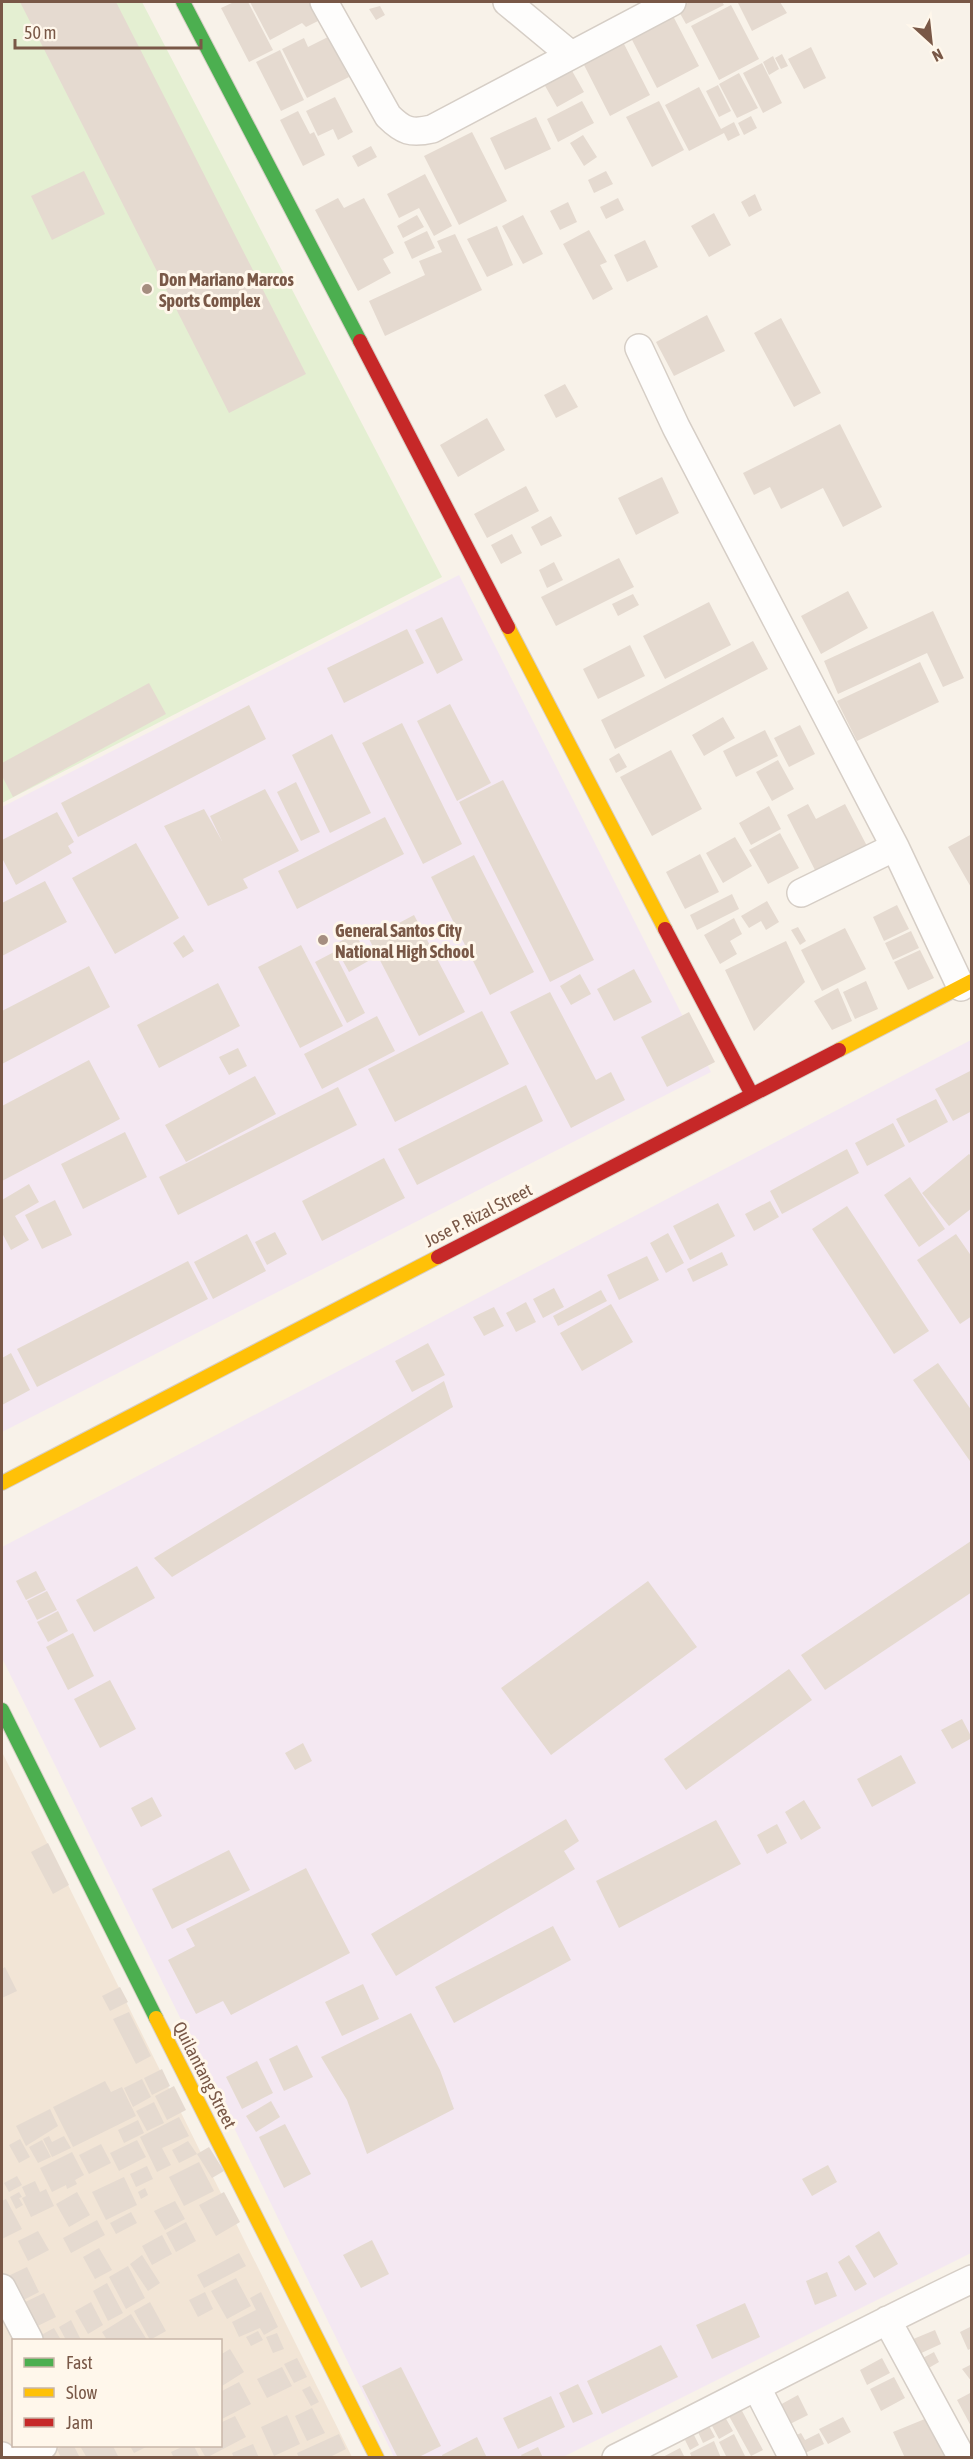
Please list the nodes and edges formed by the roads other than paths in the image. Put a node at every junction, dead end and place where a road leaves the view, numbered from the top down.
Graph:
1 (324, 2) edge
2 (507, 2) edge
3 (193, 5) edge
4 (658, 5) edge
5 (572, 55) junction
6 (639, 348) dead end
7 (894, 847) junction
8 (801, 893) dead end
9 (966, 984) edge
10 (751, 1093) junction
11 (2, 1483) edge
12 (2, 1712) edge
13 (972, 2279) edge
14 (2, 2288) edge
15 (887, 2320) junction
16 (28, 2339) edge
17 (757, 2388) junction
18 (40, 2447) edge
19 (22, 2457) edge
20 (377, 2457) edge
21 (616, 2457) edge
22 (792, 2457) edge
23 (962, 2457) edge

1 - 5 street
2 - 5 street
3 - 10 street
4 - 5 street
6 - 7 street
7 - 8 street
7 - 9 street
9 - 10 street, Jose P. Rizal Street
10 - 11 street, Jose P. Rizal Street
12 - 20 street, Quilantang Street
13 - 15 street
14 - 16 street
15 - 17 street
15 - 23 street
17 - 21 street
17 - 22 street
18 - 19 street

